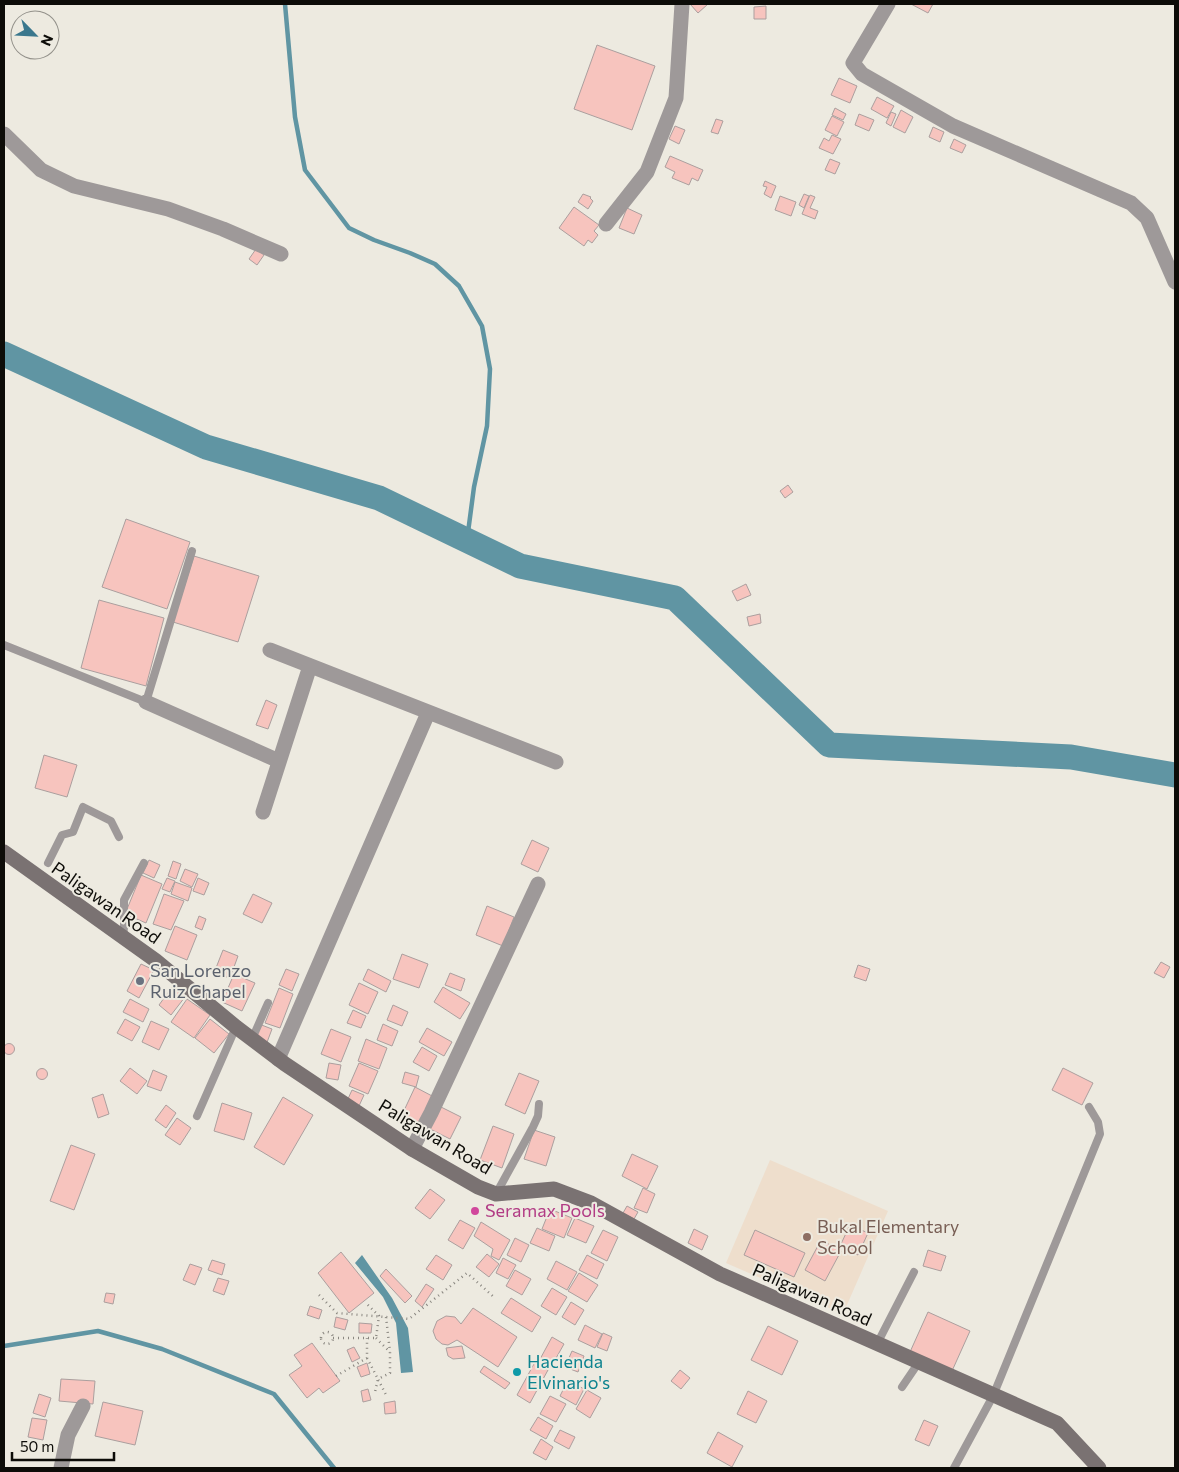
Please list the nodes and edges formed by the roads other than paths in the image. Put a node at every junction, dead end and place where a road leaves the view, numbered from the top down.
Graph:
1 (682, 4) edge
2 (888, 4) edge
3 (4, 134) edge
4 (606, 224) dead end
5 (282, 254) dead end
6 (1175, 282) edge
7 (192, 551) dead end
8 (4, 645) edge
9 (270, 650) dead end
10 (310, 666) junction
11 (146, 702) junction
12 (428, 713) junction
13 (279, 761) junction
14 (556, 762) dead end
15 (263, 812) dead end
16 (119, 837) dead end
17 (4, 852) edge
18 (144, 863) dead end
19 (44, 870) junction
20 (538, 884) dead end
21 (123, 937) junction
22 (268, 1003) dead end
23 (236, 1027) junction
24 (252, 1039) junction
25 (278, 1059) junction
26 (539, 1104) dead end
27 (1089, 1107) dead end
28 (197, 1116) dead end
29 (412, 1149) junction
30 (496, 1194) junction
31 (914, 1272) dead end
32 (877, 1344) junction
33 (919, 1362) junction
34 (902, 1387) dead end
35 (994, 1396) junction
36 (83, 1406) dead end
37 (61, 1468) edge
38 (954, 1468) edge
39 (1100, 1468) edge

1 - 4 street
2 - 6 street
3 - 5 street
7 - 11 lane
8 - 11 lane
9 - 10 street
10 - 12 street
10 - 13 street
11 - 13 street
12 - 14 street
12 - 25 street
13 - 15 street
16 - 19 lane
17 - 19 street, Paligawan Road
18 - 21 lane
19 - 21 street, Paligawan Road
20 - 29 street
21 - 23 street, Paligawan Road
22 - 24 lane
23 - 24 street, Paligawan Road
23 - 28 lane
24 - 25 street, Paligawan Road
25 - 29 street, Paligawan Road
26 - 30 lane
27 - 35 lane
29 - 30 street, Paligawan Road
30 - 32 street, Paligawan Road
31 - 32 lane
32 - 33 street, Paligawan Road
33 - 34 lane
33 - 35 street, Paligawan Road
35 - 38 lane
35 - 39 street, Paligawan Road
36 - 37 street

